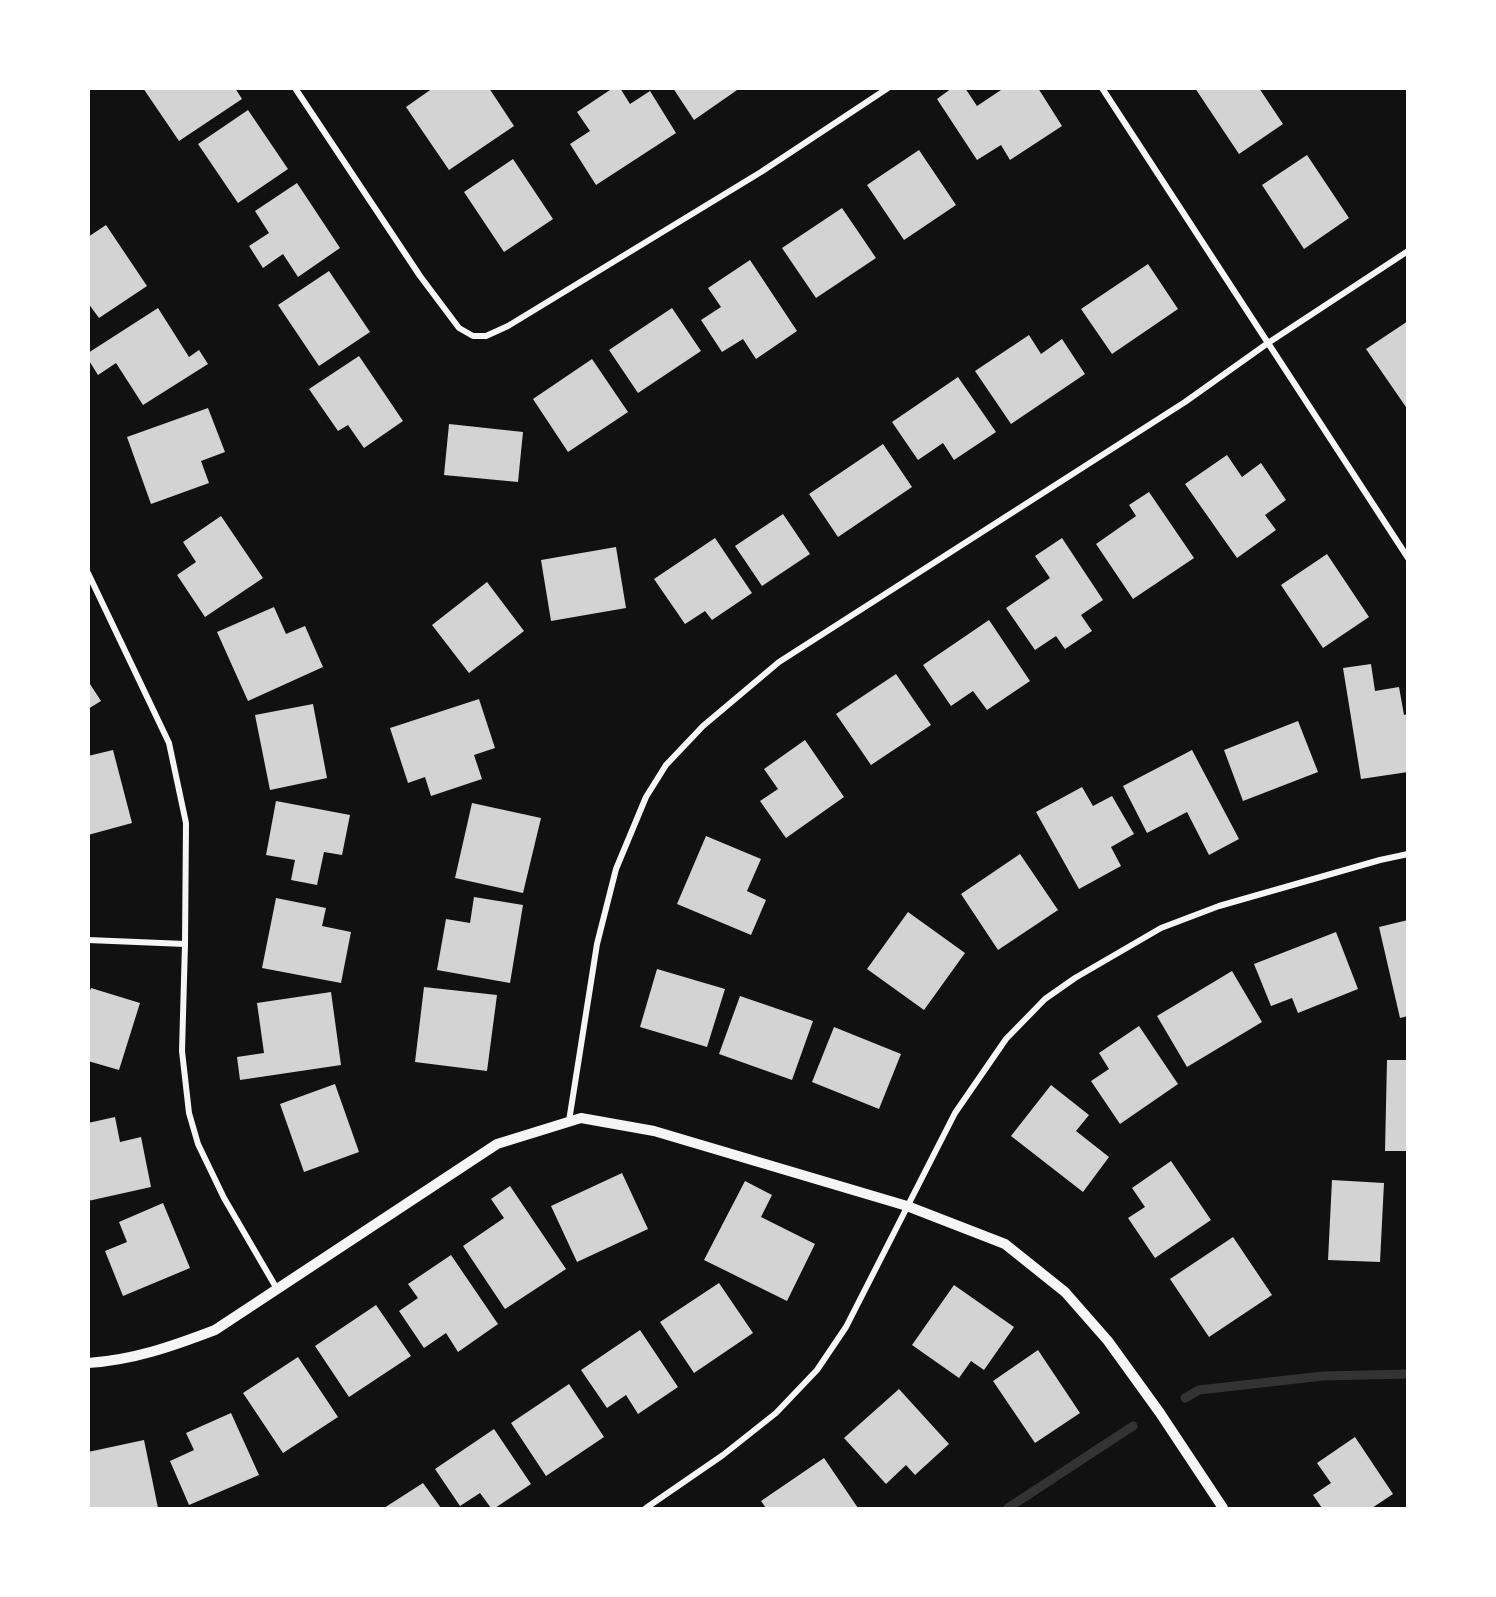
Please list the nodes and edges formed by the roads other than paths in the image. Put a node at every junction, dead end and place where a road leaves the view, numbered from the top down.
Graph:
1 (295, 88) edge
2 (888, 88) edge
3 (1102, 88) edge
4 (1407, 251) edge
5 (1268, 343) junction
6 (1407, 558) edge
7 (88, 573) edge
8 (1407, 854) edge
9 (88, 940) edge
10 (185, 945) junction
11 (569, 1121) junction
12 (907, 1206) junction
13 (277, 1289) junction
14 (88, 1363) edge
15 (646, 1509) edge
16 (1223, 1509) edge

1 - 2 street
3 - 5 street
4 - 5 street
5 - 6 street
5 - 11 street
7 - 10 street
8 - 12 street
9 - 10 street
10 - 13 street
11 - 12 street
11 - 13 street
12 - 15 street
12 - 16 street
13 - 14 street

